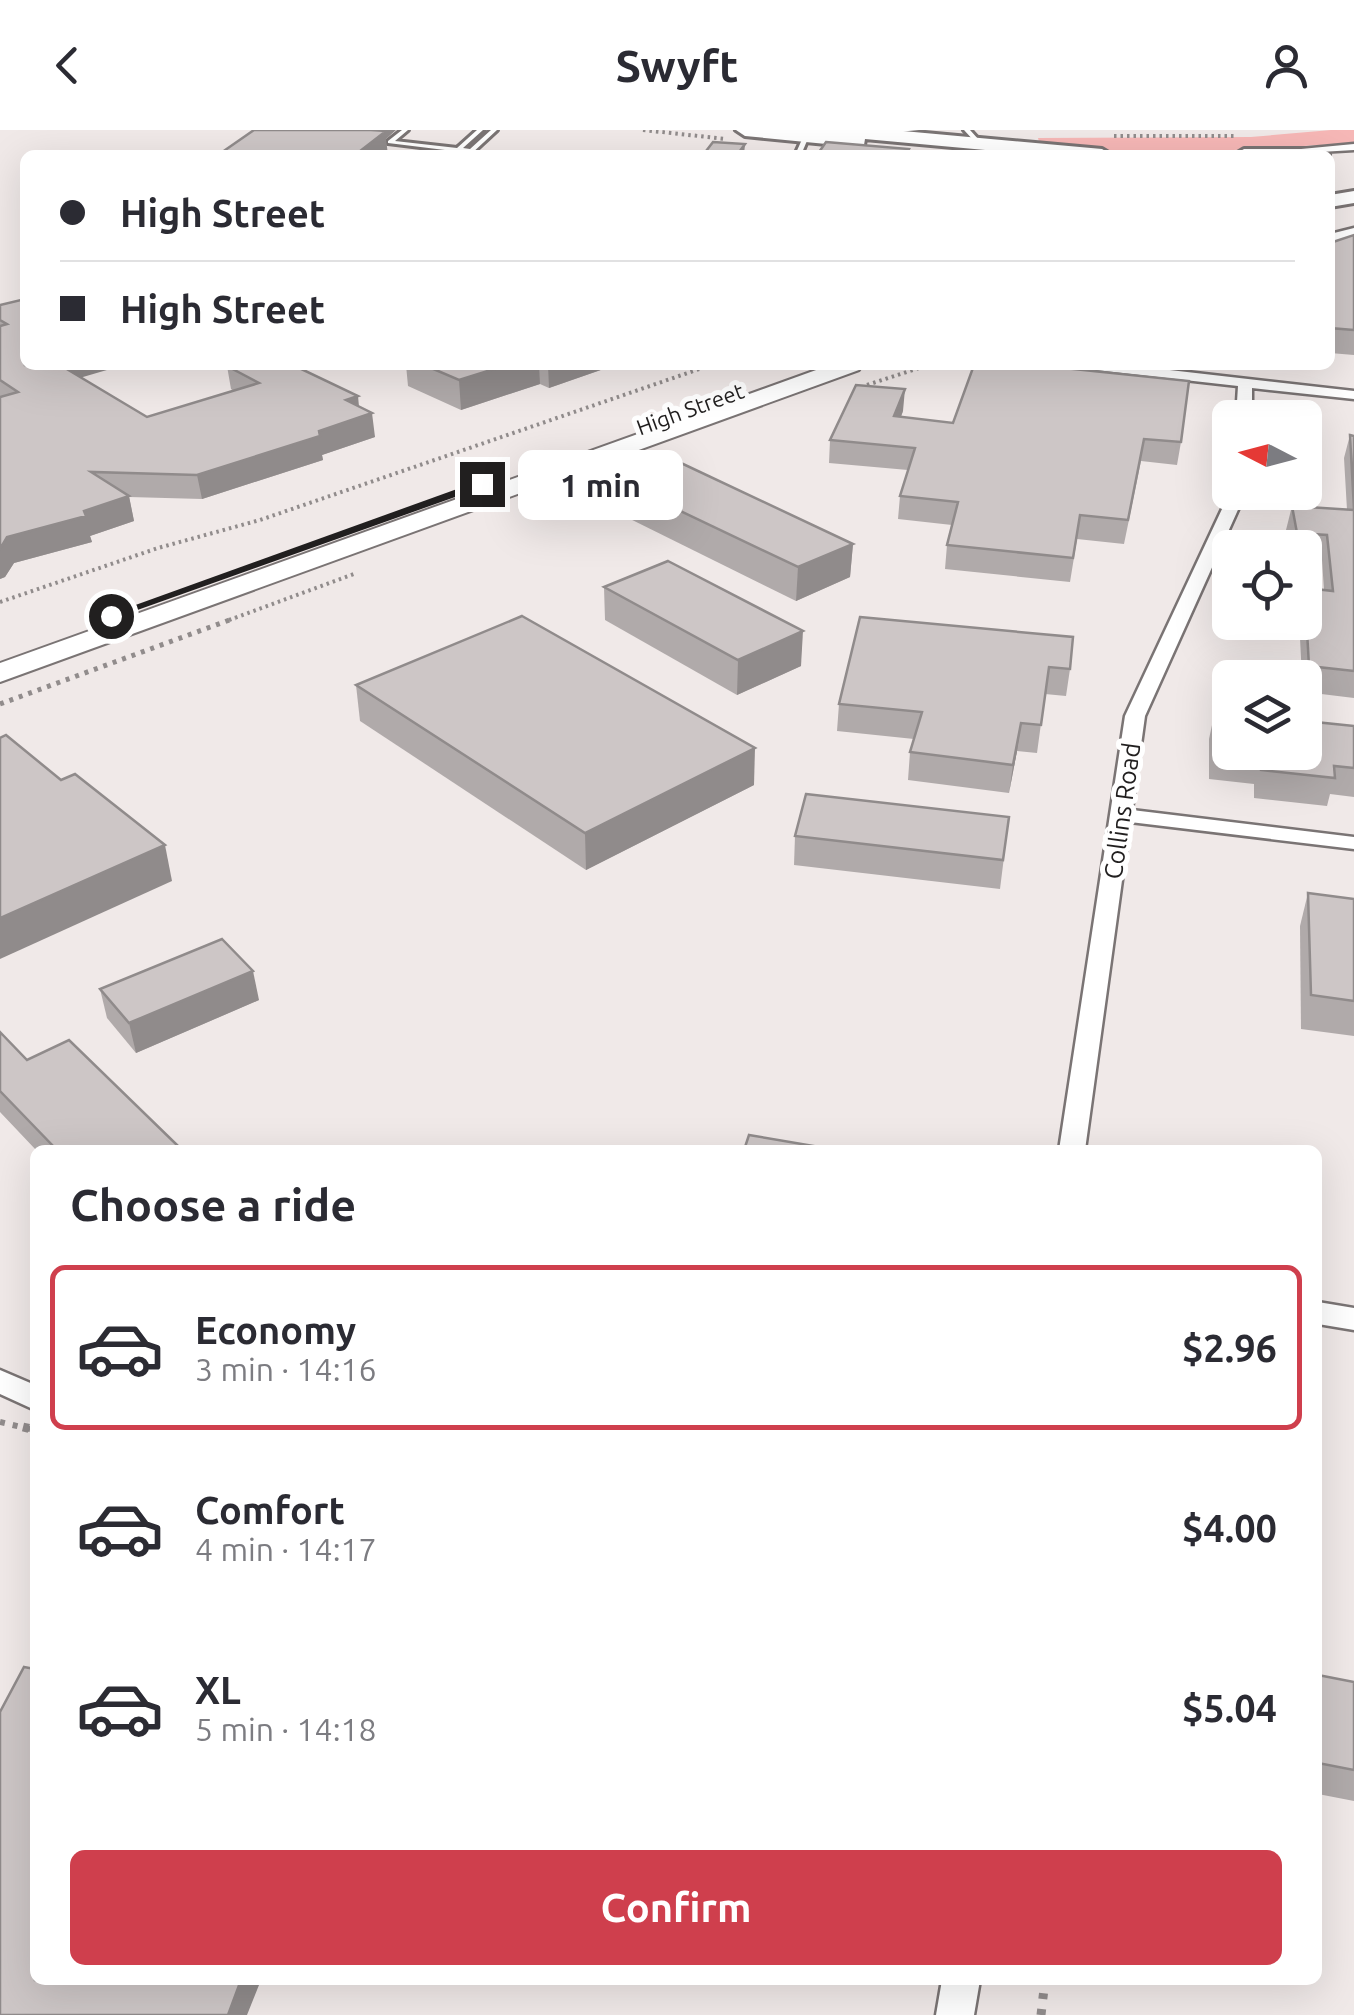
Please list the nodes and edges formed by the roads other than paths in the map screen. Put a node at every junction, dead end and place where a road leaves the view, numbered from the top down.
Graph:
1 (405, 130) edge
2 (481, 130) edge
3 (493, 130) edge
4 (744, 130) edge
5 (916, 130) edge
6 (966, 130) edge
7 (837, 131) edge
8 (802, 146) edge
9 (442, 150) edge
10 (457, 150) edge
11 (472, 150) edge
12 (925, 150) edge
13 (973, 150) edge
14 (985, 150) edge
15 (800, 370) edge
16 (837, 370) edge
17 (1127, 370) edge
18 (1245, 385) junction
19 (1354, 395) edge
20 (1245, 400) edge
21 (1230, 510) edge
22 (0, 655) edge
23 (0, 673) edge
24 (1123, 814) junction
25 (1354, 843) edge
26 (1073, 1145) edge
27 (1322, 1314) edge
28 (1354, 1319) edge
29 (0, 1381) edge
30 (30, 1396) edge
31 (960, 1985) edge
32 (956, 2015) edge

1 - 9 lane
2 - 3 lane
2 - 10 lane
3 - 11 lane
4 - 8 highway
5 - 7 lane
6 - 14 lane
7 - 13 highway
8 - 12 highway
15 - 22 main road, High Street
16 - 23 main road, High Street
17 - 18 street
18 - 19 street
18 - 20 street
21 - 24 street, Collins Road
24 - 25 street
24 - 26 street, Collins Road
27 - 28 street
29 - 30 street
31 - 32 street

